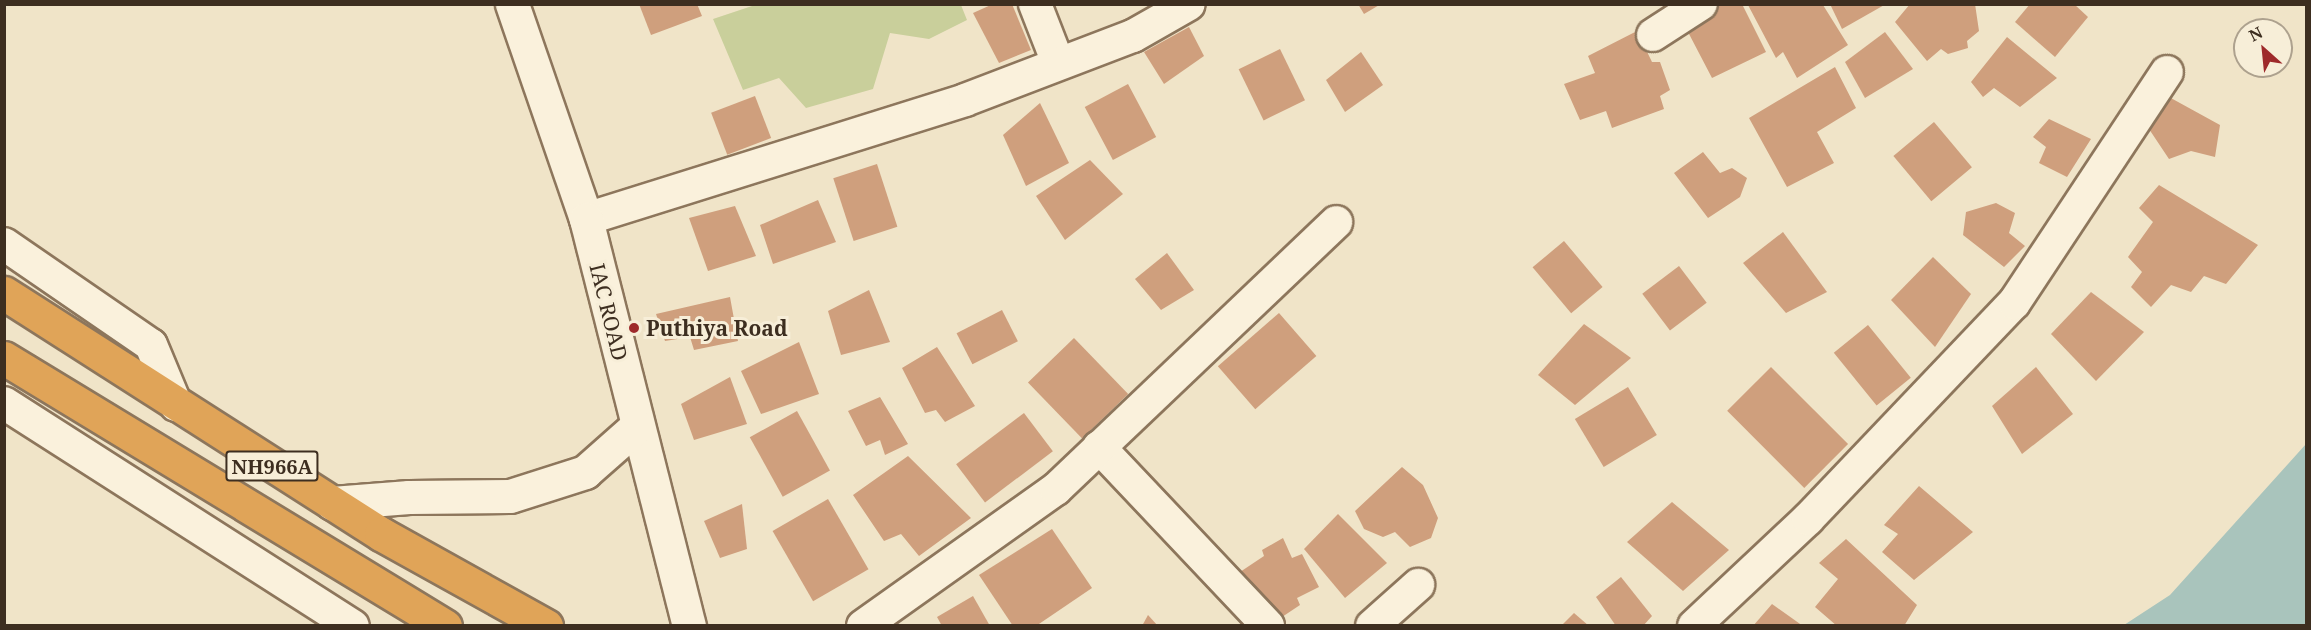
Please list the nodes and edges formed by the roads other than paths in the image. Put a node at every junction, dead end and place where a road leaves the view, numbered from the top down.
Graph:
1 (512, 4) edge
2 (1035, 4) edge
3 (1189, 4) edge
4 (1701, 4) edge
5 (1653, 35) dead end
6 (1058, 63) junction
7 (2167, 72) dead end
8 (586, 219) junction
9 (1336, 222) dead end
10 (4, 244) edge
11 (4, 293) edge
12 (4, 358) edge
13 (4, 403) edge
14 (176, 405) junction
15 (637, 426) junction
16 (1099, 447) junction
17 (332, 503) junction
18 (1418, 585) dead end
19 (353, 626) edge
20 (446, 626) edge
21 (546, 626) edge
22 (689, 626) edge
23 (863, 626) edge
24 (1268, 626) edge
25 (1372, 626) edge
26 (1694, 626) edge

1 - 8 main road, IAC ROAD
2 - 6 street
3 - 6 street
4 - 5 street
6 - 8 street
7 - 26 street
8 - 15 main road, IAC ROAD
9 - 16 street
10 - 14 street
11 - 14 highway, NH966A
12 - 20 highway, NH966A
13 - 19 street
14 - 17 highway, NH966A
15 - 17 main road
15 - 22 main road, IAC ROAD
16 - 23 street
16 - 24 street
17 - 21 highway, NH966A
18 - 25 street

